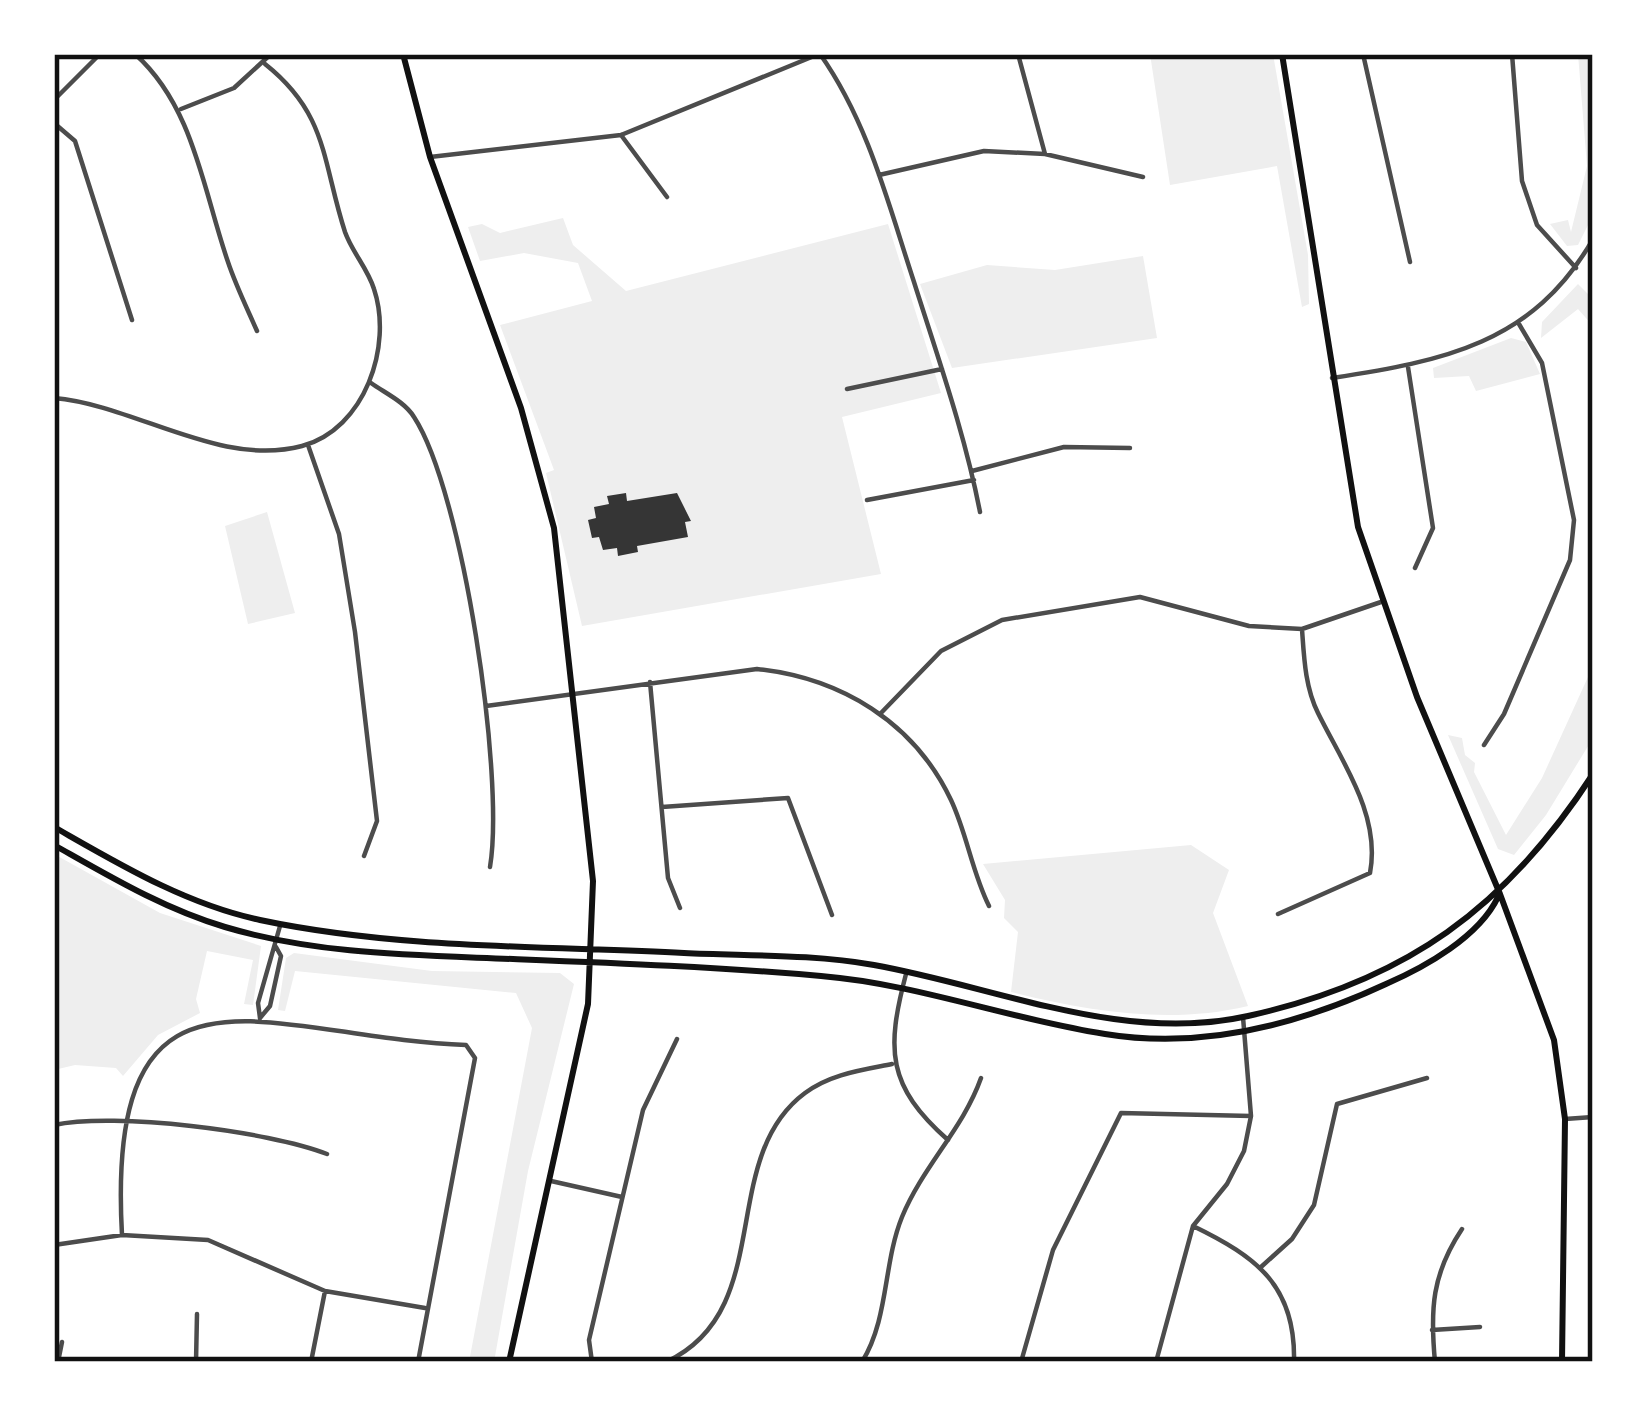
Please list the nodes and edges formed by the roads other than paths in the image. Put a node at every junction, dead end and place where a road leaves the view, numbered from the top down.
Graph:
1 (100, 54) edge
2 (135, 54) edge
3 (271, 54) edge
4 (403, 54) edge
5 (820, 54) edge
6 (1018, 54) edge
7 (1282, 54) edge
8 (1363, 54) edge
9 (1512, 54) edge
10 (266, 64) junction
11 (54, 100) edge
12 (180, 109) junction
13 (54, 123) edge
14 (621, 135) junction
15 (1045, 154) junction
16 (430, 157) junction
17 (879, 176) junction
18 (1143, 177) dead end
19 (667, 196) dead end
20 (1593, 238) edge
21 (1410, 262) dead end
22 (1576, 268) junction
23 (132, 320) dead end
24 (1520, 324) junction
25 (257, 331) dead end
26 (1408, 367) junction
27 (942, 369) junction
28 (1332, 378) junction
29 (371, 383) junction
30 (848, 389) dead end
31 (54, 398) edge
32 (308, 445) junction
33 (1130, 448) dead end
34 (972, 471) junction
35 (974, 480) junction
36 (867, 500) dead end
37 (980, 512) dead end
38 (1415, 568) dead end
39 (1381, 602) junction
40 (1302, 629) junction
41 (650, 682) junction
42 (573, 695) junction
43 (487, 706) junction
44 (881, 713) junction
45 (1484, 745) dead end
46 (1593, 774) edge
47 (662, 807) junction
48 (54, 827) edge
49 (54, 845) edge
50 (364, 856) dead end
51 (490, 867) dead end
52 (1500, 894) junction
53 (989, 906) dead end
54 (680, 908) dead end
55 (1278, 914) dead end
56 (832, 915) dead end
57 (280, 923) junction
58 (276, 943) junction
59 (594, 947) junction
60 (593, 963) junction
61 (906, 974) junction
62 (902, 989) junction
63 (1243, 1017) junction
64 (260, 1018) junction
65 (1246, 1032) junction
66 (677, 1040) dead end
67 (892, 1064) junction
68 (981, 1078) dead end
69 (1427, 1078) dead end
70 (1250, 1116) junction
71 (1593, 1117) edge
72 (1564, 1119) junction
73 (124, 1123) junction
74 (54, 1125) edge
75 (948, 1140) junction
76 (327, 1154) dead end
77 (548, 1181) junction
78 (622, 1197) junction
79 (1193, 1226) junction
80 (1462, 1229) dead end
81 (122, 1235) junction
82 (54, 1245) edge
83 (1261, 1267) junction
84 (325, 1291) junction
85 (427, 1308) junction
86 (197, 1314) dead end
87 (1480, 1327) dead end
88 (1432, 1330) junction
89 (62, 1342) dead end
90 (58, 1362) edge
91 (196, 1362) edge
92 (311, 1362) edge
93 (418, 1362) edge
94 (509, 1362) edge
95 (592, 1362) edge
96 (666, 1362) edge
97 (862, 1362) edge
98 (1022, 1362) edge
99 (1156, 1362) edge
100 (1294, 1362) edge
101 (1435, 1362) edge
102 (1562, 1362) edge

1 - 11 street
2 - 12 street
3 - 10 street
4 - 16 main road
5 - 14 street
5 - 17 street
6 - 15 street
7 - 28 main road
8 - 21 street
9 - 22 street
10 - 12 street
10 - 29 street
12 - 25 street
13 - 23 street
14 - 16 street
14 - 19 street
15 - 17 street
15 - 18 street
16 - 42 main road
17 - 27 street
20 - 22 street
22 - 24 street
24 - 26 street
24 - 45 street
26 - 28 street
26 - 38 street
27 - 30 street
27 - 34 street
28 - 39 main road
29 - 32 street
29 - 43 street
31 - 32 street
32 - 50 street
33 - 34 street
34 - 35 street
35 - 36 street
35 - 37 street
39 - 40 street
39 - 52 main road
40 - 44 street
40 - 55 street
41 - 42 street
41 - 44 street
41 - 47 street
42 - 43 street
42 - 59 main road
43 - 51 street
44 - 53 street
46 - 52 main road
47 - 54 street
47 - 56 street
48 - 57 main road
49 - 58 main road
52 - 63 main road
52 - 65 main road
52 - 72 main road
57 - 58 street
57 - 59 main road
58 - 60 main road
58 - 64 street
58 - 64 street
59 - 60 main road
59 - 61 main road
60 - 62 main road
60 - 77 main road
61 - 62 street
61 - 63 main road
62 - 65 main road
62 - 67 street
63 - 65 street
64 - 73 street
64 - 85 street
65 - 70 street
66 - 78 street
67 - 75 street
67 - 96 street
68 - 75 street
69 - 83 street
70 - 79 street
70 - 98 street
71 - 72 street
72 - 102 main road
73 - 74 street
73 - 76 street
73 - 81 street
75 - 97 street
77 - 78 street
77 - 94 main road
78 - 95 street
79 - 83 street
79 - 99 street
80 - 88 street
81 - 82 street
81 - 84 street
83 - 100 street
84 - 85 street
84 - 92 street
85 - 93 street
86 - 91 street
87 - 88 street
88 - 101 street
89 - 90 street

